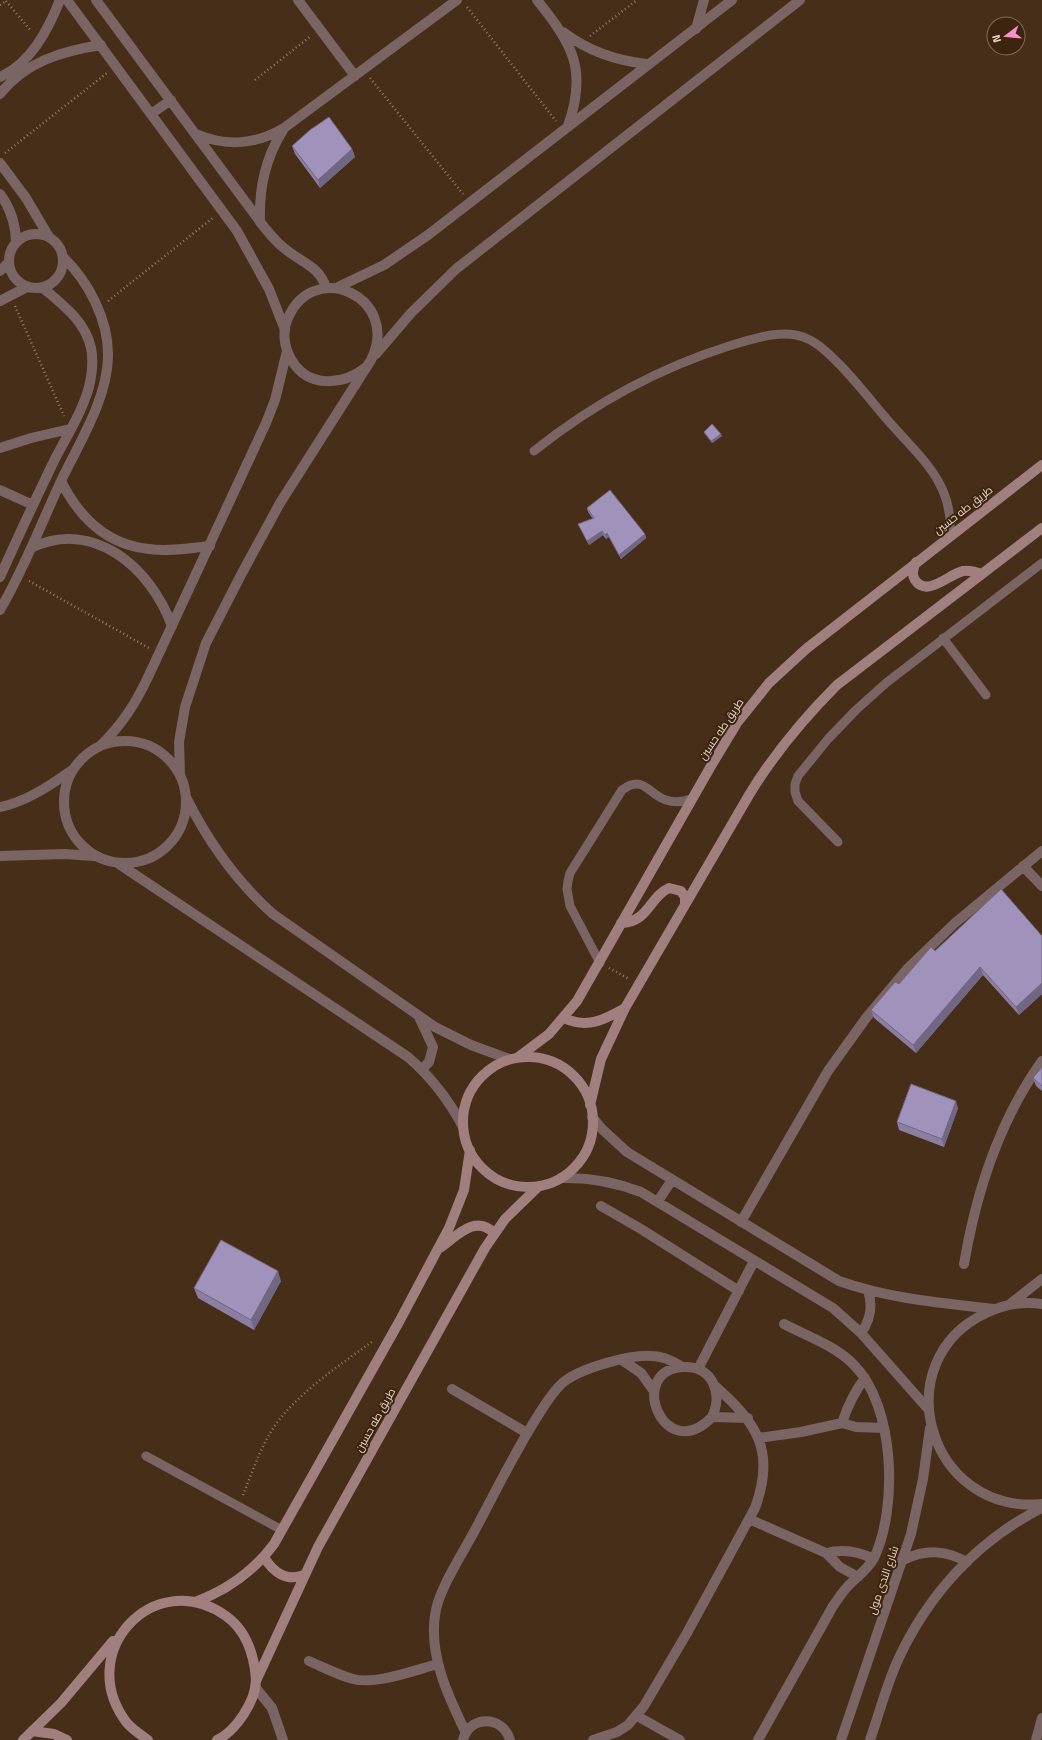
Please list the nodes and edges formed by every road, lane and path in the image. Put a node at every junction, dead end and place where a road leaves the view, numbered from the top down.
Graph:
1 (6, 0) edge
2 (60, 0) edge
3 (67, 0) edge
4 (96, 0) edge
5 (298, 0) edge
6 (457, 0) edge
7 (537, 0) edge
8 (637, 0) edge
9 (704, 0) edge
10 (732, 0) edge
11 (800, 0) edge
12 (0, 5) edge
13 (467, 6) dead end
14 (320, 29) junction
15 (560, 29) junction
16 (696, 29) junction
17 (39, 41) junction
18 (581, 44) junction
19 (101, 46) junction
20 (648, 64) junction
21 (116, 66) junction
22 (20, 69) junction
23 (359, 73) junction
24 (0, 77) edge
25 (255, 80) dead end
26 (0, 94) edge
27 (170, 100) junction
28 (151, 114) junction
29 (284, 128) junction
30 (566, 128) junction
31 (195, 134) junction
32 (0, 157) edge
33 (0, 163) edge
34 (0, 194) edge
35 (469, 203) junction
36 (222, 211) junction
37 (260, 222) junction
38 (49, 237) junction
39 (16, 243) junction
40 (63, 257) junction
41 (9, 262) junction
42 (0, 271) edge
43 (27, 287) junction
44 (43, 288) junction
45 (331, 288) junction
46 (10, 296) junction
47 (0, 301) edge
48 (98, 309) junction
49 (285, 330) junction
50 (287, 351) junction
51 (368, 364) junction
52 (70, 429) junction
53 (0, 448) edge
54 (534, 451) dead end
55 (1042, 464) edge
56 (61, 481) junction
57 (0, 490) edge
58 (33, 505) junction
59 (1042, 528) edge
60 (950, 536) junction
61 (118, 542) junction
62 (210, 546) junction
63 (31, 548) junction
64 (112, 551) junction
65 (916, 562) junction
66 (1042, 563) edge
67 (982, 574) junction
68 (18, 575) junction
69 (0, 576) edge
70 (0, 610) edge
71 (172, 626) junction
72 (943, 638) junction
73 (159, 654) junction
74 (986, 694) dead end
75 (100, 746) junction
76 (75, 767) junction
77 (180, 774) junction
78 (187, 799) junction
79 (692, 799) junction
80 (0, 807) edge
81 (838, 842) dead end
82 (1042, 851) edge
83 (0, 856) edge
84 (94, 856) junction
85 (119, 864) junction
86 (1023, 866) junction
87 (1042, 886) edge
88 (684, 905) junction
89 (622, 923) junction
90 (600, 963) junction
91 (639, 984) junction
92 (625, 1008) junction
93 (418, 1015) junction
94 (564, 1018) junction
95 (513, 1058) junction
96 (1042, 1061) edge
97 (422, 1069) junction
98 (590, 1105) junction
99 (592, 1117) junction
100 (463, 1127) junction
101 (470, 1150) junction
102 (562, 1178) junction
103 (672, 1180) junction
104 (539, 1186) junction
105 (658, 1201) junction
106 (601, 1206) dead end
107 (740, 1222) junction
108 (494, 1233) junction
109 (437, 1251) junction
110 (754, 1261) junction
111 (964, 1264) dead end
112 (1042, 1279) edge
113 (739, 1290) junction
114 (868, 1290) junction
115 (1042, 1304) edge
116 (1009, 1305) junction
117 (994, 1309) junction
118 (784, 1324) dead end
119 (861, 1332) junction
120 (374, 1341) dead end
121 (622, 1360) junction
122 (682, 1367) junction
123 (698, 1369) junction
124 (865, 1378) junction
125 (714, 1386) junction
126 (452, 1389) dead end
127 (654, 1391) junction
128 (929, 1410) junction
129 (712, 1417) junction
130 (748, 1418) junction
131 (842, 1422) junction
132 (931, 1424) junction
133 (884, 1428) junction
134 (527, 1433) junction
135 (758, 1438) junction
136 (146, 1456) dead end
137 (1042, 1504) edge
138 (238, 1507) junction
139 (1042, 1508) edge
140 (749, 1519) junction
141 (282, 1530) junction
142 (826, 1553) junction
143 (264, 1557) junction
144 (873, 1559) junction
145 (903, 1560) junction
146 (967, 1562) junction
147 (304, 1575) junction
148 (858, 1577) junction
149 (195, 1602) junction
150 (124, 1629) junction
151 (309, 1661) dead end
152 (438, 1664) junction
153 (255, 1684) junction
154 (636, 1716) junction
155 (1042, 1718) edge
156 (32, 1731) junction
157 (464, 1736) edge
158 (23, 1740) edge
159 (67, 1740) edge
160 (148, 1740) edge
161 (217, 1740) edge
162 (284, 1740) edge
163 (510, 1740) edge
164 (592, 1740) edge
165 (680, 1740) edge
166 (758, 1740) edge
167 (841, 1740) edge
168 (870, 1740) edge
169 (1036, 1740) edge

1 - 12 path
1 - 17 path
2 - 17 street
3 - 19 street
4 - 27 street
5 - 14 street
6 - 23 street
7 - 15 street
8 - 18 path
9 - 16 street
10 - 16 street
11 - 51 street
13 - 30 path
14 - 23 street
14 - 25 path
15 - 18 street
15 - 30 street
16 - 20 street
17 - 22 street
18 - 20 street
19 - 21 street
19 - 22 street
20 - 30 street
21 - 28 street
21 - 32 path
22 - 24 street
22 - 26 street
23 - 29 street
23 - 35 path
27 - 28 street
27 - 31 street
28 - 36 street
29 - 31 street
29 - 37 street
30 - 35 street
31 - 37 street
33 - 38 street
34 - 39 street
35 - 45 street
36 - 48 path
36 - 49 street
37 - 45 street
38 - 39 street
38 - 40 street
39 - 41 street
40 - 44 street
40 - 48 street
41 - 42 street
41 - 43 street
43 - 44 street
43 - 46 street
44 - 52 street
45 - 49 street
45 - 51 street
46 - 47 street
46 - 52 path
48 - 56 street
49 - 50 street
50 - 51 street
50 - 62 street
51 - 77 street
52 - 53 street
52 - 58 street
54 - 60 lane
55 - 60 main road, طريق طه حسين
56 - 61 street
56 - 63 street
57 - 58 street
58 - 69 street
59 - 67 main road
60 - 65 main road, طريق طه حسين
61 - 62 street
61 - 64 street
62 - 71 street
63 - 64 street
63 - 68 street
64 - 71 street
65 - 67 main road
65 - 79 main road, طريق طه حسين
66 - 72 lane
67 - 88 main road
68 - 70 street
68 - 73 path
71 - 73 street
72 - 74 lane
72 - 81 lane
73 - 75 street
75 - 76 street
75 - 77 street
76 - 80 street
76 - 84 street
77 - 78 street
78 - 85 street
78 - 93 street
79 - 89 main road, طريق طه حسين
79 - 90 lane
82 - 86 street
83 - 84 street
84 - 85 street
85 - 97 street
86 - 87 street
86 - 107 street
88 - 89 main road
88 - 91 main road
89 - 90 main road, طريق طه حسين
90 - 91 path
90 - 94 main road, طريق طه حسين
91 - 92 main road
92 - 94 main road
92 - 98 main road
93 - 95 street
93 - 97 street
94 - 95 main road, طريق طه حسين
95 - 98 main road
95 - 100 main road
96 - 111 street
97 - 100 street
98 - 99 main road
99 - 102 main road
99 - 103 street
100 - 101 main road
101 - 104 main road
101 - 109 main road
102 - 104 main road
102 - 105 street
103 - 105 street
103 - 107 street
104 - 108 main road, طريق طه حسين
105 - 110 street
106 - 113 street
107 - 114 street
108 - 109 main road
108 - 147 main road, طريق طه حسين
109 - 141 main road
110 - 113 street
110 - 119 street
112 - 116 street
113 - 123 street
114 - 117 street
114 - 119 street
115 - 116 street
116 - 117 street
117 - 128 street
118 - 124 street
119 - 128 street
120 - 138 path
121 - 122 street
121 - 127 street
121 - 134 street
122 - 123 street
122 - 127 street
123 - 125 street
124 - 131 street
124 - 133 street
125 - 129 street
125 - 130 street
126 - 134 street
127 - 129 street
128 - 132 street
129 - 130 street
130 - 135 street
131 - 133 street
131 - 135 street
132 - 137 street
132 - 145 street, شارع الندى مول
133 - 144 street
134 - 152 street
135 - 140 street
136 - 138 lane
138 - 141 lane
139 - 146 street
140 - 142 street
140 - 154 street
141 - 143 main road
142 - 144 street
142 - 148 street
143 - 147 main road
143 - 149 main road
144 - 148 street
145 - 146 street
145 - 167 street, شارع الندى مول
146 - 168 street
147 - 153 main road, طريق طه حسين
148 - 166 street
149 - 150 main road
149 - 153 main road
150 - 156 main road
150 - 160 main road
151 - 152 street
152 - 157 street
153 - 161 main road, طريق طه حسين
153 - 162 street
154 - 164 street
154 - 165 street
155 - 169 street
156 - 158 main road
156 - 159 main road
157 - 163 street

